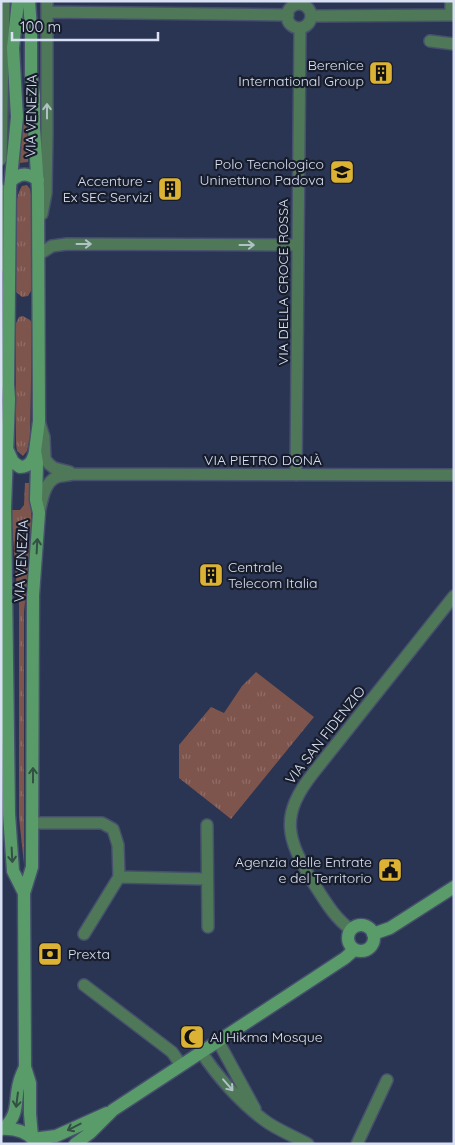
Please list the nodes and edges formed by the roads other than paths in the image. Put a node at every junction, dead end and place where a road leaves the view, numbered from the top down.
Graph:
1 (4, 1) edge
2 (10, 1) edge
3 (18, 1) edge
4 (29, 1) edge
5 (451, 1) edge
6 (300, 3) edge
7 (47, 7) edge
8 (288, 15) junction
9 (453, 15) edge
10 (312, 16) junction
11 (300, 28) junction
12 (14, 30) junction
13 (430, 41) dead end
14 (454, 44) edge
15 (5, 160) edge
16 (38, 180) junction
17 (6, 185) edge
18 (38, 230) junction
19 (298, 246) junction
20 (38, 255) junction
21 (39, 421) junction
22 (8, 451) junction
23 (35, 451) junction
24 (73, 474) junction
25 (296, 475) junction
26 (454, 475) edge
27 (39, 513) junction
28 (454, 596) edge
29 (5, 814) edge
30 (32, 823) junction
31 (207, 825) dead end
32 (119, 878) junction
33 (207, 879) junction
34 (454, 887) edge
35 (24, 894) junction
36 (208, 927) dead end
37 (350, 929) junction
38 (84, 934) dead end
39 (374, 934) junction
40 (354, 950) junction
41 (84, 985) dead end
42 (218, 1042) junction
43 (201, 1052) junction
44 (181, 1065) junction
45 (25, 1067) junction
46 (388, 1080) dead end
47 (113, 1110) junction
48 (258, 1115) junction
49 (2, 1129) edge
50 (34, 1140) edge
51 (75, 1144) edge
52 (308, 1144) edge
53 (357, 1144) edge

1 - 15 street, VIA VENEZIA
2 - 12 street, VIA VENEZIA
3 - 12 main road, VIA VENEZIA
4 - 16 main road, VIA VENEZIA
5 - 9 street
6 - 8 street
6 - 10 street
7 - 8 street
18 -> 7 street, VIA VENEZIA
8 - 11 street
9 - 10 street
10 - 11 street
11 - 19 street, VIA DELLA CROCE ROSSA
12 - 15 main road, VIA VENEZIA
13 - 14 street
15 - 17 main road, VIA VENEZIA
16 - 17 main road, VIA VENEZIA
16 - 18 main road, VIA VENEZIA
17 - 22 main road, VIA VENEZIA
18 - 20 main road, VIA VENEZIA
20 -> 19 street
19 - 25 street, VIA DELLA CROCE ROSSA
20 - 21 main road, VIA VENEZIA
21 - 23 main road, VIA VENEZIA
21 - 24 street, VIA PIETRO DONÀ
22 - 23 main road
22 - 29 main road, VIA VENEZIA
23 - 27 main road, VIA VENEZIA
24 - 25 street, VIA PIETRO DONÀ
24 - 27 street, VIA PIETRO DONÀ
25 - 26 street, VIA PIETRO DONÀ
30 -> 27 main road, VIA VENEZIA
28 - 37 street, VIA SAN FIDENZIO
29 -> 35 main road, VIA VENEZIA
30 - 32 street
30 - 35 main road, VIA VENEZIA
31 - 33 street
32 - 33 street
32 - 38 street
33 - 36 street
34 - 39 main road
35 - 45 main road, VIA VENEZIA
37 - 39 main road
37 - 40 main road
39 - 40 main road
40 - 42 main road
41 - 44 street
42 - 43 main road
42 - 48 street
43 - 44 main road
43 -> 48 street
44 - 47 main road
45 -> 49 main road, VIA VENEZIA
45 - 50 main road, VIA VENEZIA
46 - 53 street
47 -> 50 main road
47 - 51 main road
48 - 52 street
49 - 50 main road

